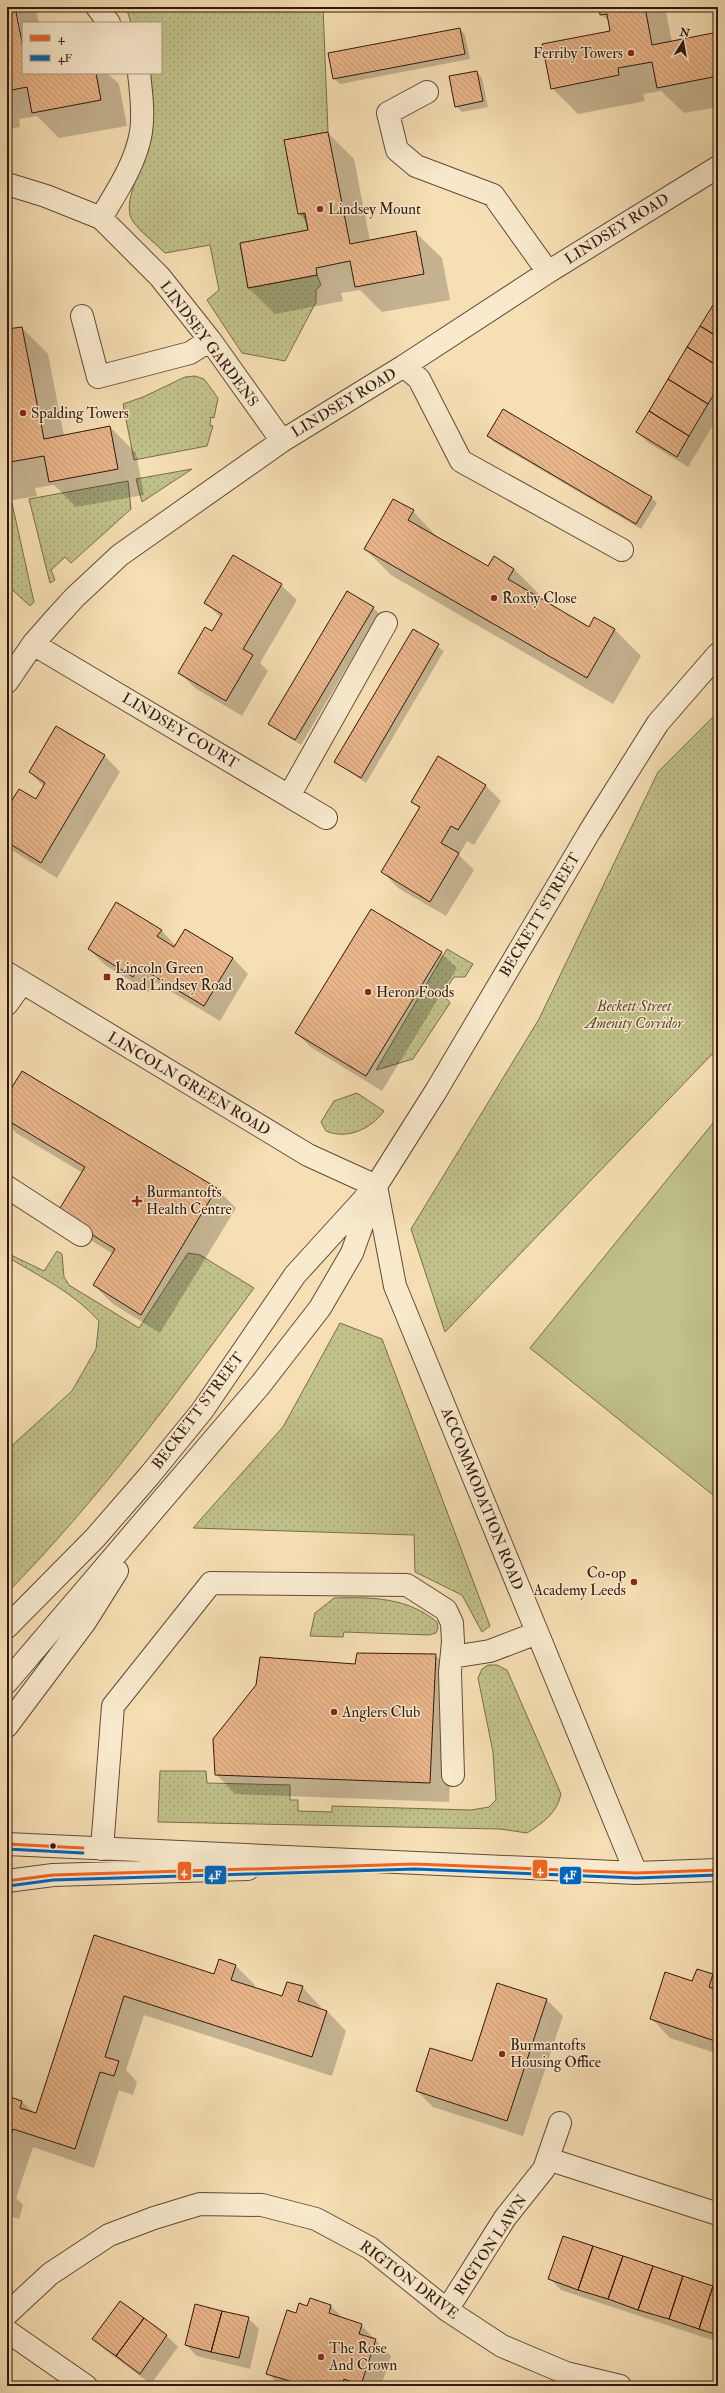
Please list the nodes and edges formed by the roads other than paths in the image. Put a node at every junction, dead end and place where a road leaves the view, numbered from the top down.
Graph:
1 (97, 7) edge
2 (108, 22) edge
3 (139, 74) edge
4 (427, 92) dead end
5 (718, 167) edge
6 (7, 184) edge
7 (101, 218) junction
8 (548, 272) junction
9 (82, 316) dead end
10 (210, 340) junction
11 (404, 366) junction
12 (282, 441) junction
13 (622, 550) dead end
14 (386, 624) dead end
15 (34, 644) junction
16 (718, 654) edge
17 (7, 682) edge
18 (289, 796) junction
19 (326, 818) dead end
20 (15, 978) edge
21 (7, 1004) edge
22 (376, 1186) junction
23 (7, 1187) edge
24 (81, 1235) dead end
25 (155, 1511) junction
26 (7, 1627) edge
27 (537, 1633) junction
28 (452, 1658) junction
29 (7, 1682) edge
30 (7, 1726) edge
31 (453, 1775) dead end
32 (7, 1844) edge
33 (102, 1849) junction
34 (415, 1864) junction
35 (718, 1870) edge
36 (636, 1873) junction
37 (7, 1881) edge
38 (560, 2123) dead end
39 (548, 2159) junction
40 (718, 2214) edge
41 (447, 2310) junction
42 (7, 2314) edge
43 (7, 2331) edge
44 (564, 2379) edge
45 (86, 2386) edge
46 (620, 2386) edge

1 - 2 street
3 - 7 street
4 - 8 street
5 - 8 street, LINDSEY ROAD
6 - 7 street, LINDSEY GARDENS
7 - 10 street, LINDSEY GARDENS
8 - 11 street, LINDSEY ROAD
9 - 10 street
10 - 12 street, LINDSEY GARDENS
11 - 12 street, LINDSEY ROAD
11 - 13 street
12 - 15 street, LINDSEY ROAD
14 - 18 street
15 - 17 street, LINDSEY ROAD
15 - 18 street, LINDSEY COURT
16 - 22 street, BECKETT STREET
18 - 19 street, LINDSEY COURT
20 - 21 street
20 - 22 street, LINCOLN GREEN ROAD
22 - 25 street, BECKETT STREET
22 - 26 street, BECKETT STREET
22 - 27 street, ACCOMMODATION ROAD
23 - 24 street
25 - 29 street, BECKETT STREET
25 - 30 street, BECKETT STREET
27 - 28 street
27 - 36 street, ACCOMMODATION ROAD
28 - 31 street
28 - 33 street
32 - 33 street
33 - 34 street
34 - 36 street
34 - 37 street
35 - 36 street
38 - 39 street, RIGTON LAWN
39 - 40 street
39 - 41 street, RIGTON LAWN
41 - 42 street, RIGTON DRIVE
41 - 44 street, RIGTON DRIVE
43 - 45 street
44 - 46 street, RIGTON DRIVE

